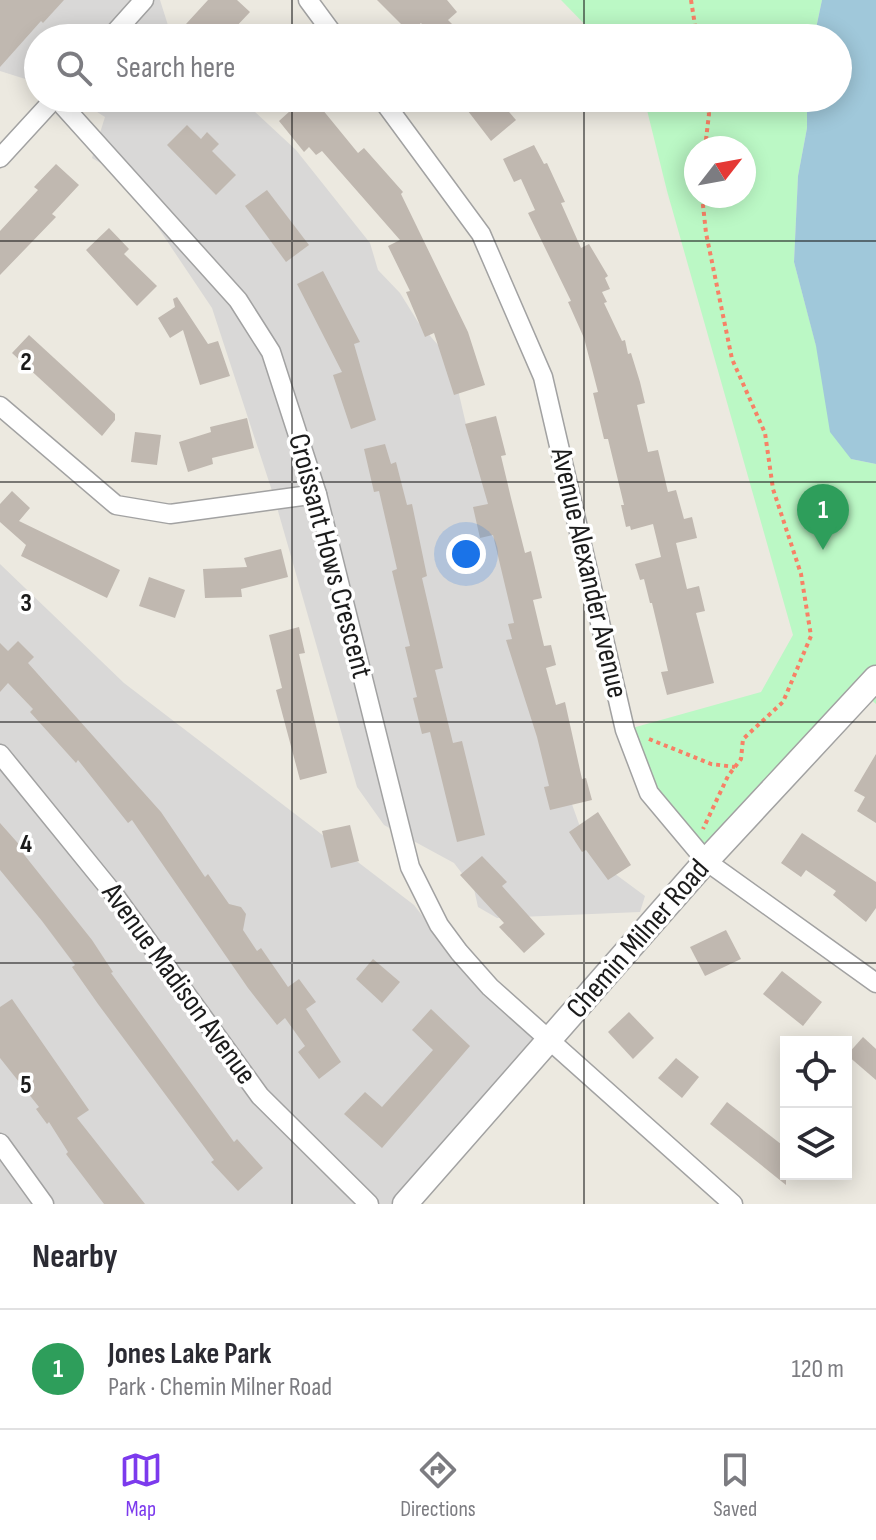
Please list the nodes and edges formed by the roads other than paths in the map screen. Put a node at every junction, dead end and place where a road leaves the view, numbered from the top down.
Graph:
1 (144, 0) edge
2 (308, 0) edge
3 (123, 24) edge
4 (326, 24) edge
5 (43, 112) edge
6 (69, 112) edge
7 (391, 112) edge
8 (0, 158) edge
9 (0, 406) edge
10 (317, 494) junction
11 (876, 678) edge
12 (0, 754) edge
13 (706, 861) junction
14 (876, 983) edge
15 (550, 1040) junction
16 (0, 1143) edge
17 (44, 1204) edge
18 (369, 1204) edge
19 (405, 1204) edge
20 (733, 1204) edge

1 - 3 street
2 - 4 street
5 - 8 street, Croissant Hows Crescent
6 - 10 street, Croissant Hows Crescent
7 - 13 street, Avenue Alexander Avenue
9 - 10 street
10 - 15 street, Croissant Hows Crescent
11 - 13 street, Chemin Milner Road
12 - 18 street, Avenue Madison Avenue
13 - 14 street, Avenue Alexander Avenue
13 - 15 street, Chemin Milner Road
15 - 19 street, Chemin Milner Road
15 - 20 street, Croissant Hows Crescent
16 - 17 street

